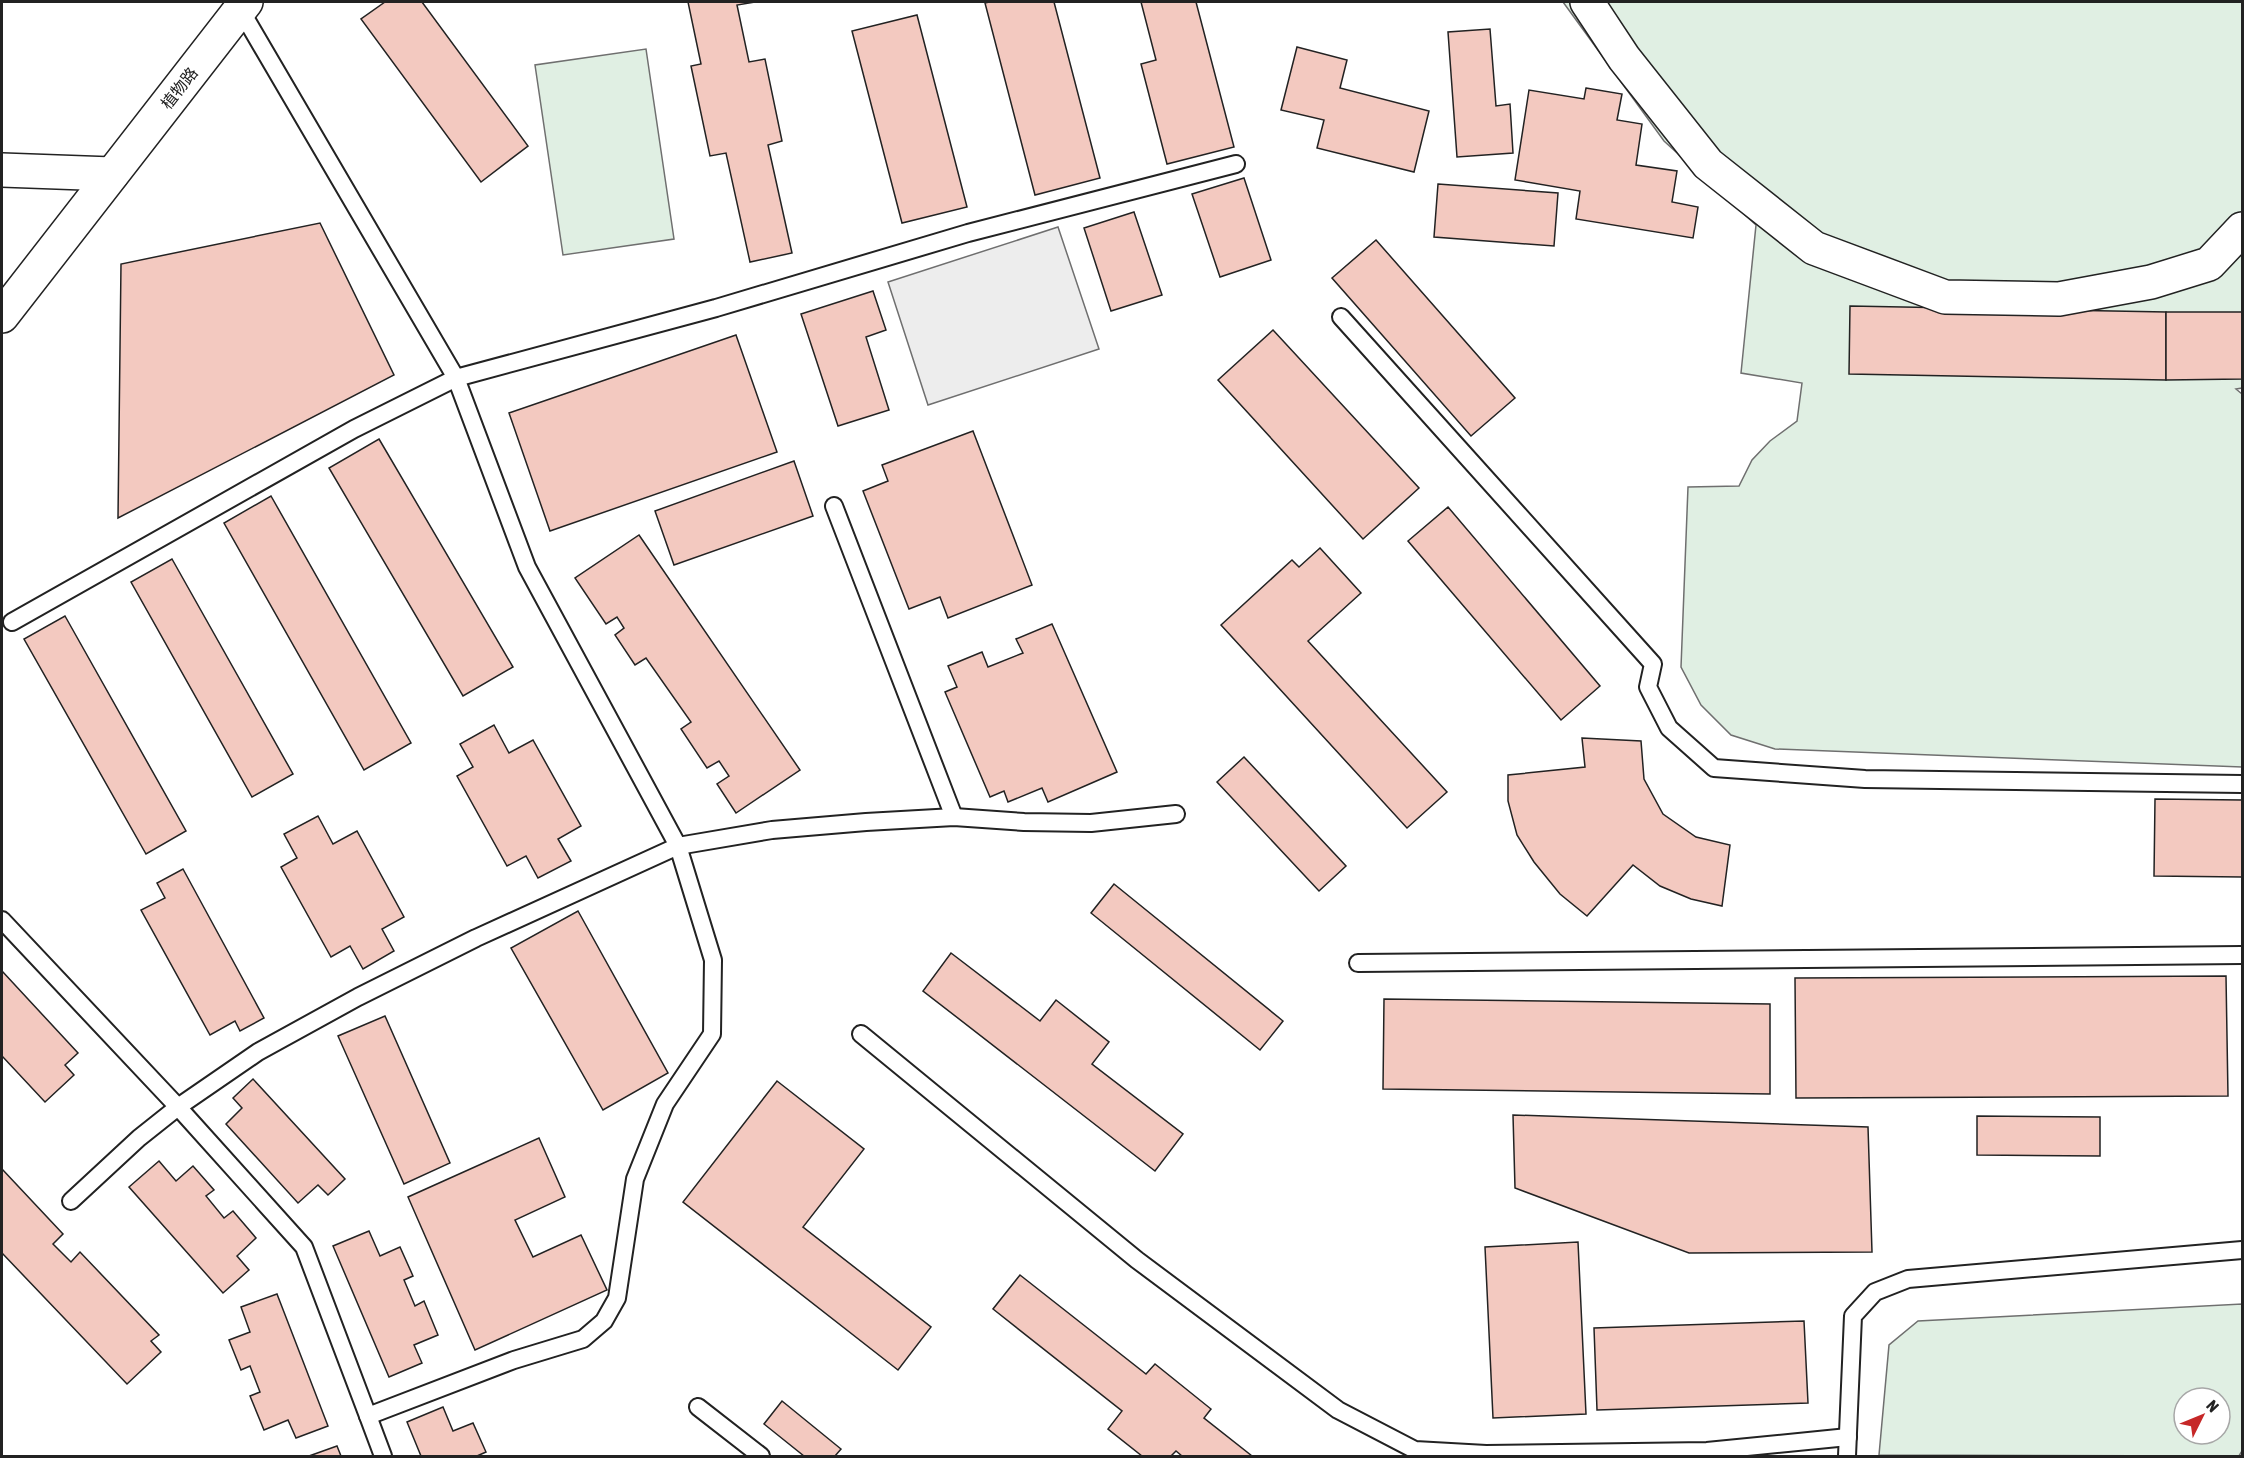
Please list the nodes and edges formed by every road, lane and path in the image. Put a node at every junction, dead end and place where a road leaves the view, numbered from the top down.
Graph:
1 (1587, 2) edge
2 (243, 5) edge
3 (1236, 164) dead end
4 (2, 170) edge
5 (112, 174) junction
6 (2242, 229) edge
7 (2, 316) edge
8 (1341, 318) dead end
9 (456, 378) junction
10 (834, 506) dead end
11 (12, 622) dead end
12 (2242, 784) edge
13 (1176, 814) dead end
14 (954, 817) junction
15 (678, 846) junction
16 (2, 920) edge
17 (2242, 955) edge
18 (1358, 963) dead end
19 (861, 1034) dead end
20 (178, 1107) junction
21 (71, 1202) dead end
22 (2242, 1250) edge
23 (698, 1407) dead end
24 (368, 1416) junction
25 (1848, 1437) junction
26 (1707, 1454) edge
27 (383, 1456) edge
28 (761, 1456) edge
29 (1847, 1456) edge

1 - 6 street
2 - 5 street, 植物路
2 - 9 lane
3 - 9 lane
4 - 5 street
5 - 7 street, 植物路
8 - 12 lane
9 - 11 lane
9 - 15 lane
10 - 14 lane
13 - 14 lane
14 - 15 lane
15 - 20 lane
15 - 24 lane
16 - 20 lane
17 - 18 lane
19 - 26 lane
20 - 21 lane
20 - 24 lane
22 - 25 lane
23 - 28 lane
24 - 27 lane
25 - 26 lane
25 - 29 lane

